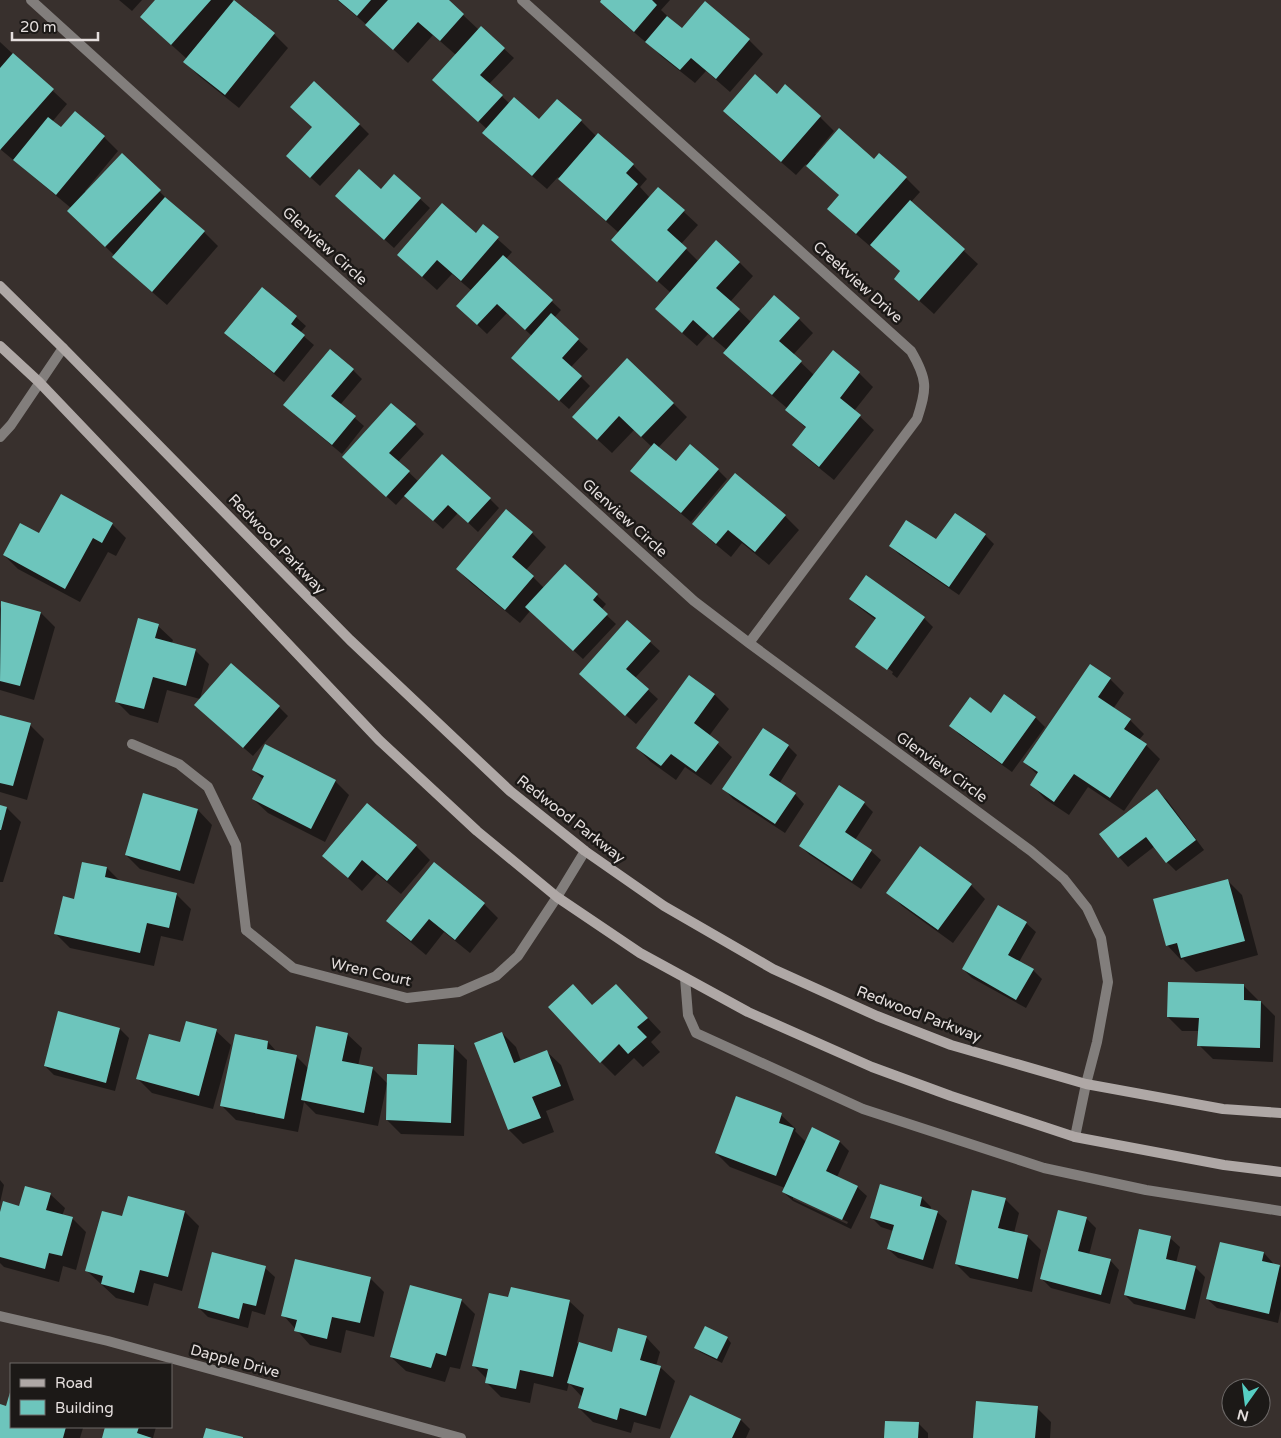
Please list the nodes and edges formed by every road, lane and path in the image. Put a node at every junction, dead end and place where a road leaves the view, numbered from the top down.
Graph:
1 (31, 0) edge
2 (522, 0) edge
3 (0, 286) edge
4 (0, 346) edge
5 (63, 348) junction
6 (39, 382) junction
7 (0, 437) edge
8 (749, 643) junction
9 (132, 744) dead end
10 (585, 851) junction
11 (557, 897) junction
12 (685, 978) junction
13 (1086, 1084) junction
14 (1281, 1113) edge
15 (1075, 1137) junction
16 (1281, 1172) edge
17 (1281, 1211) edge
18 (0, 1316) edge
19 (461, 1438) edge

1 - 8 street, Glenview Circle
2 - 8 street, Creekview Drive
3 - 5 main road, Redwood Parkway
4 - 6 main road
5 - 6 street
5 - 10 main road, Redwood Parkway
6 - 7 street
6 - 11 main road
8 - 13 street, Glenview Circle
9 - 11 street, Wren Court
10 - 11 street, Wren Court
10 - 13 main road, Redwood Parkway
11 - 12 main road
12 - 15 main road
12 - 17 street
13 - 14 main road, Redwood Parkway
13 - 15 street, Glenview Circle
15 - 16 main road
18 - 19 street, Dapple Drive

